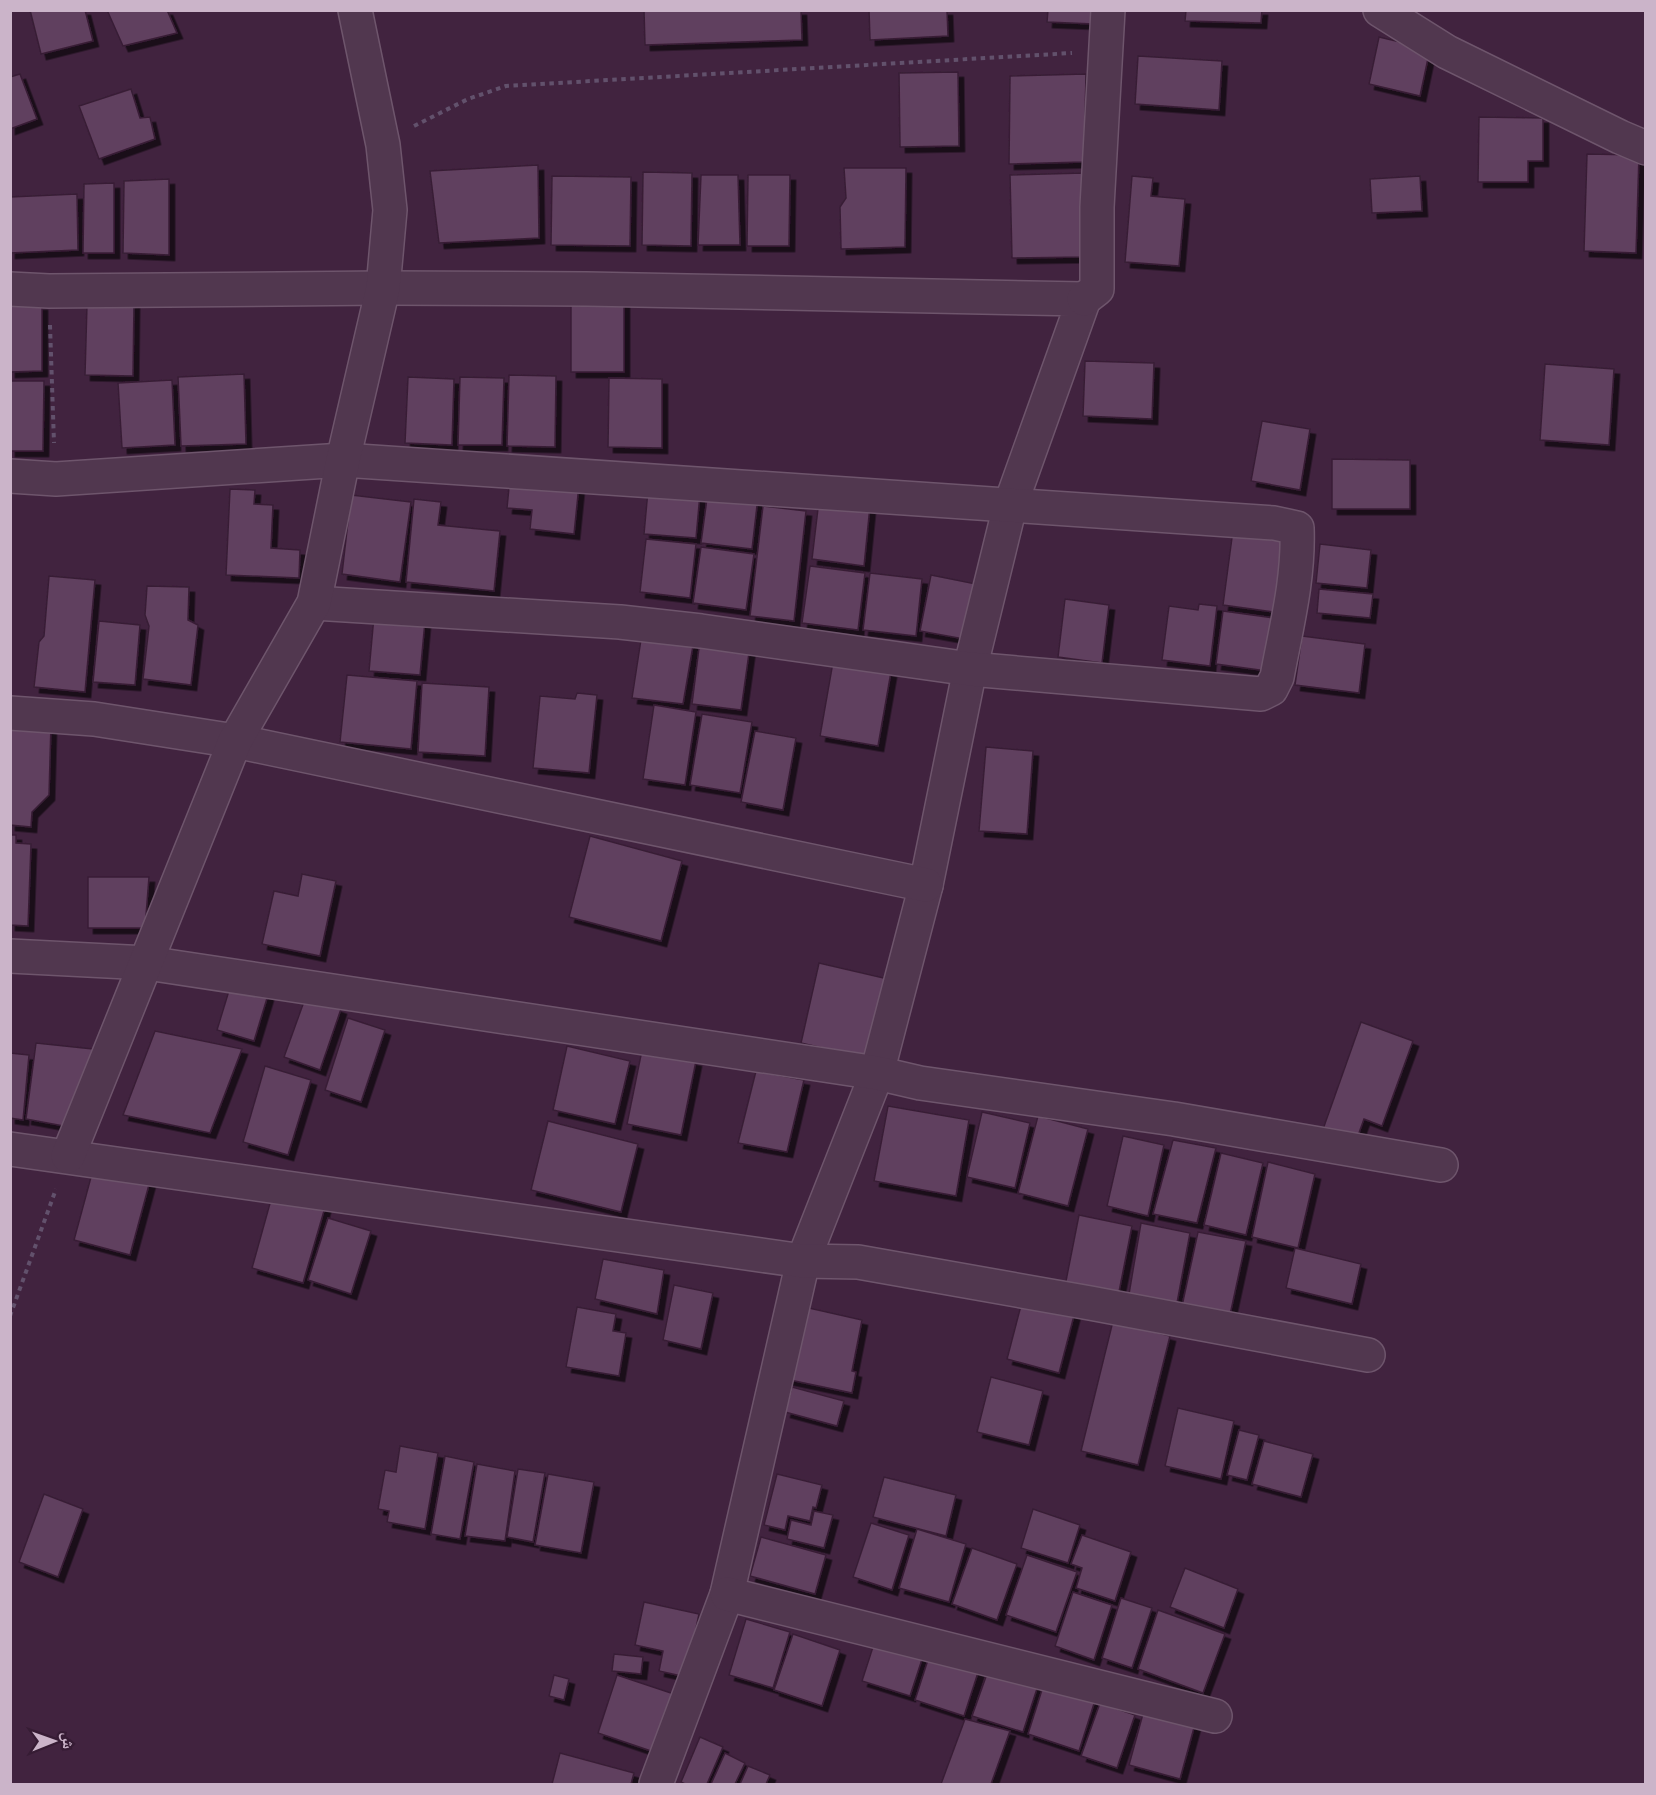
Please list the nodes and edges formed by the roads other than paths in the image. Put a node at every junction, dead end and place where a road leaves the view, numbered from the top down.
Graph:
1 (355, 10) edge
2 (1108, 10) edge
3 (1380, 10) edge
4 (1646, 148) edge
5 (383, 288) junction
6 (10, 289) edge
7 (1084, 299) junction
8 (343, 460) junction
9 (10, 476) edge
10 (1011, 506) junction
11 (314, 603) junction
12 (970, 669) junction
13 (10, 714) edge
14 (235, 741) junction
15 (927, 885) junction
16 (10, 956) edge
17 (147, 963) junction
18 (877, 1073) junction
19 (10, 1149) edge
20 (68, 1156) junction
21 (1441, 1165) dead end
22 (803, 1262) junction
23 (1368, 1355) dead end
24 (727, 1594) junction
25 (1215, 1716) dead end
26 (656, 1785) edge

1 - 5 street
2 - 7 street
3 - 4 street
5 - 6 street
5 - 7 street
5 - 8 street
7 - 10 street
8 - 9 street
8 - 10 street
8 - 11 street
10 - 12 street
10 - 12 street
11 - 12 street
11 - 14 street
12 - 15 street
13 - 14 street
14 - 15 street
14 - 17 street
15 - 18 street
16 - 17 street
17 - 18 street
17 - 20 street
18 - 21 street
18 - 22 street
19 - 20 street
20 - 22 street
22 - 23 street
22 - 24 street
24 - 25 street
24 - 26 street

